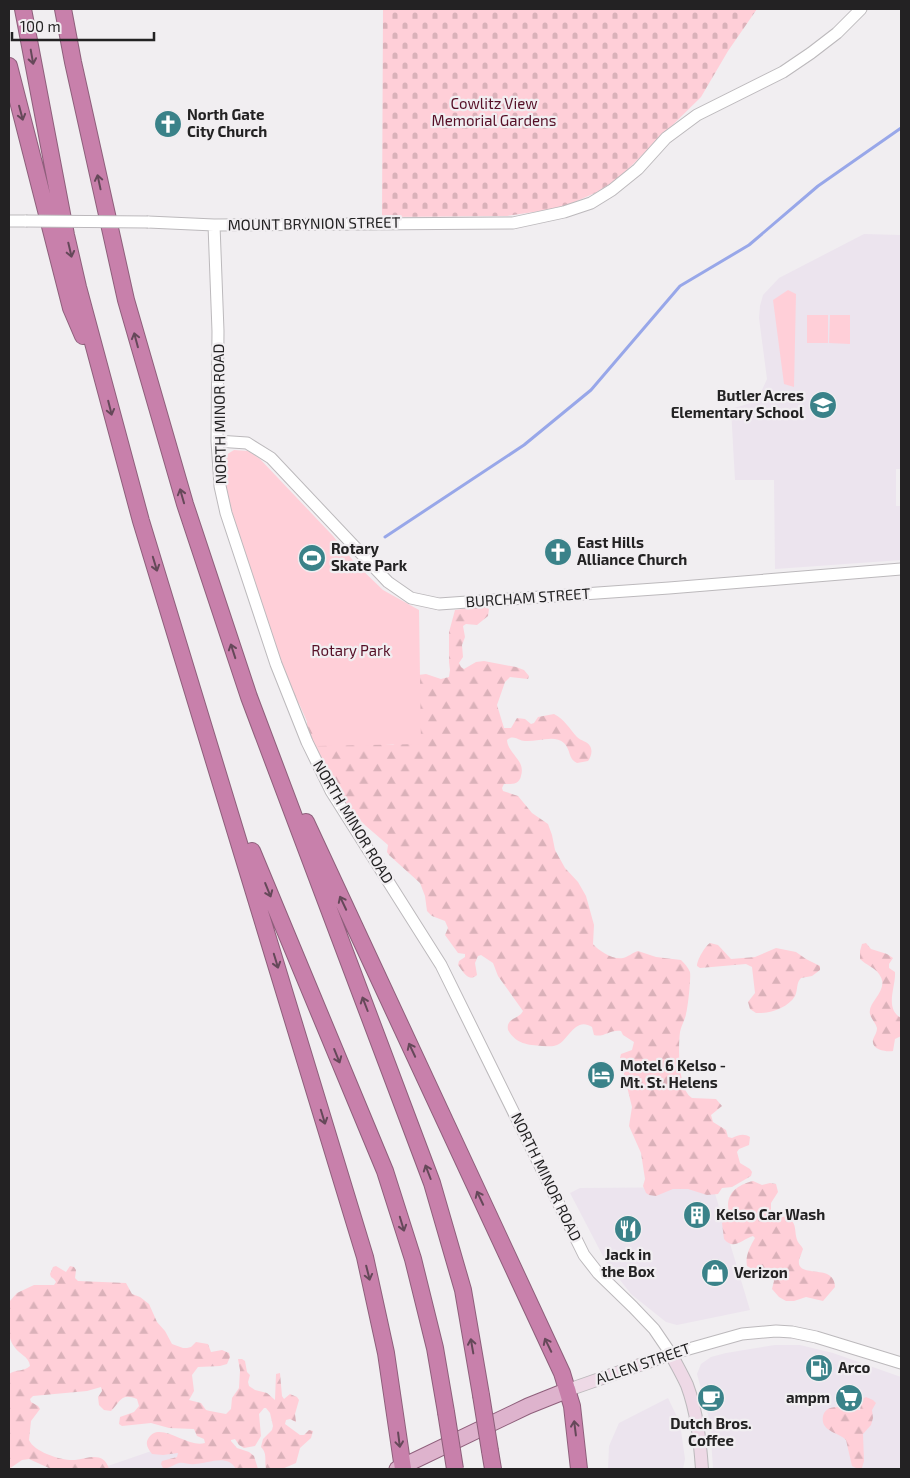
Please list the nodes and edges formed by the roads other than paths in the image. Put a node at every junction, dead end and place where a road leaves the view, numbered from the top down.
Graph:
1 (23, 9) edge
2 (63, 9) edge
3 (71, 9) edge
4 (861, 9) edge
5 (73, 62) junction
6 (9, 66) edge
7 (9, 221) edge
8 (214, 225) junction
9 (103, 380) junction
10 (217, 441) junction
11 (901, 569) edge
12 (248, 697) junction
13 (216, 764) junction
14 (671, 1354) junction
15 (901, 1364) edge
16 (568, 1390) junction
17 (401, 1468) edge
18 (455, 1469) edge
19 (492, 1469) edge
20 (579, 1469) edge
21 (702, 1469) edge

1 -> 9 highway
2 - 5 highway
3 - 5 highway
4 - 8 street, MOUNT BRYNION STREET
12 -> 5 highway
6 -> 9 highway
7 - 8 street, MOUNT BRYNION STREET, bridge
8 - 10 street, NORTH MINOR ROAD
9 -> 13 highway
10 - 11 street, BURCHAM STREET
10 - 14 street, NORTH MINOR ROAD
16 -> 12 highway
19 -> 12 highway, bridge
13 -> 17 highway
13 -> 18 highway, bridge
14 - 15 street, ALLEN STREET
14 - 16 main road, ALLEN STREET
14 - 21 main road
16 - 17 main road, ALLEN STREET
20 -> 16 highway

